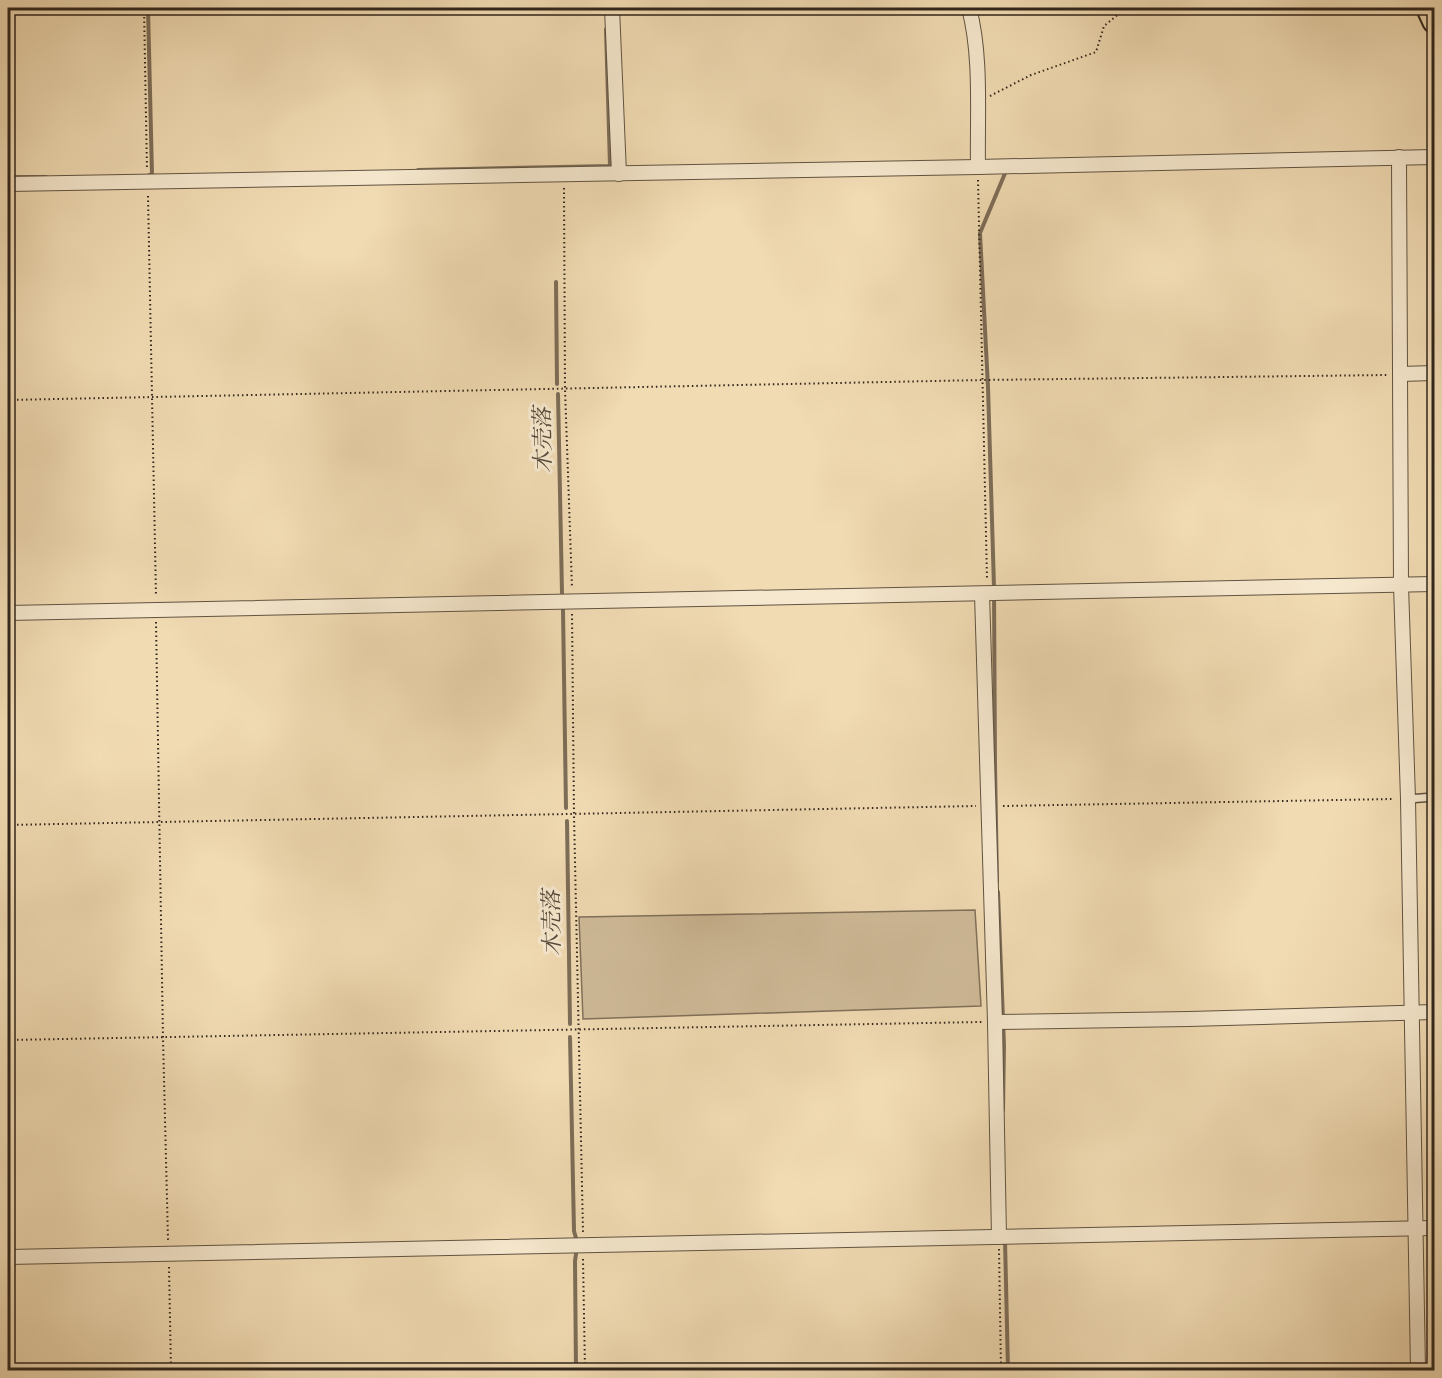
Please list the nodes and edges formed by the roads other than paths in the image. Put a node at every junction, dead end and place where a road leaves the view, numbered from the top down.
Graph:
1 (612, 8) edge
2 (969, 8) edge
3 (1428, 8) edge
4 (1434, 21) edge
5 (1434, 157) edge
6 (1399, 158) junction
7 (978, 167) junction
8 (619, 174) junction
9 (8, 184) edge
10 (1434, 373) edge
11 (1400, 374) junction
12 (1434, 584) edge
13 (1401, 585) junction
14 (985, 594) junction
15 (8, 613) edge
16 (1434, 798) edge
17 (1408, 799) junction
18 (1434, 1012) edge
19 (1412, 1013) junction
20 (995, 1022) junction
21 (1414, 1228) junction
22 (1434, 1228) edge
23 (999, 1237) junction
24 (8, 1257) edge
25 (1418, 1371) edge

1 - 8 street
2 - 7 street
3 - 4 main road
5 - 6 street
6 - 7 street
6 - 11 street
7 - 8 street
8 - 9 street
10 - 11 street
11 - 13 street
12 - 13 street
13 - 14 street
13 - 17 street
14 - 15 street
14 - 20 street
16 - 17 lane
17 - 19 street
18 - 19 street
19 - 20 street
19 - 21 street
20 - 23 street
21 - 22 street
21 - 23 street
21 - 25 street
23 - 24 street

